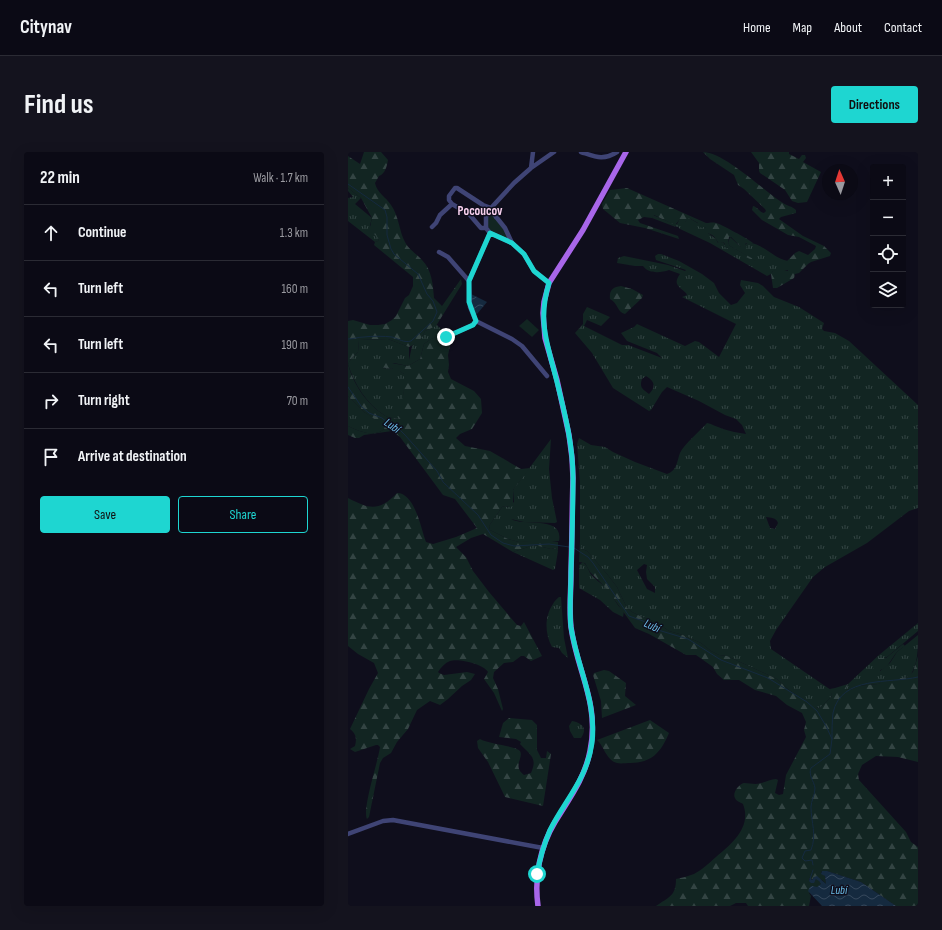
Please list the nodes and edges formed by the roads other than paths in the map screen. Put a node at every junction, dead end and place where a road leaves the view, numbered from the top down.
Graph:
1 (533, 152) edge
2 (554, 152) edge
3 (581, 152) edge
4 (617, 152) edge
5 (626, 152) edge
6 (531, 168) junction
7 (452, 204) junction
8 (491, 208) junction
9 (432, 227) dead end
10 (486, 228) junction
11 (490, 233) junction
12 (512, 243) junction
13 (439, 252) dead end
14 (469, 281) junction
15 (549, 283) junction
16 (476, 321) junction
17 (446, 337) dead end
18 (547, 376) dead end
19 (348, 834) edge
20 (543, 848) junction
21 (538, 906) edge

1 - 6 street
2 - 6 street
3 - 4 street
5 - 15 main road
6 - 8 street
7 - 8 street
7 - 9 street
7 - 10 street
8 - 10 street
8 - 12 street
10 - 11 street
11 - 12 street
11 - 14 street
12 - 15 street
13 - 14 street
14 - 16 street
15 - 20 main road
16 - 17 street
16 - 18 street
19 - 20 street
20 - 21 main road

